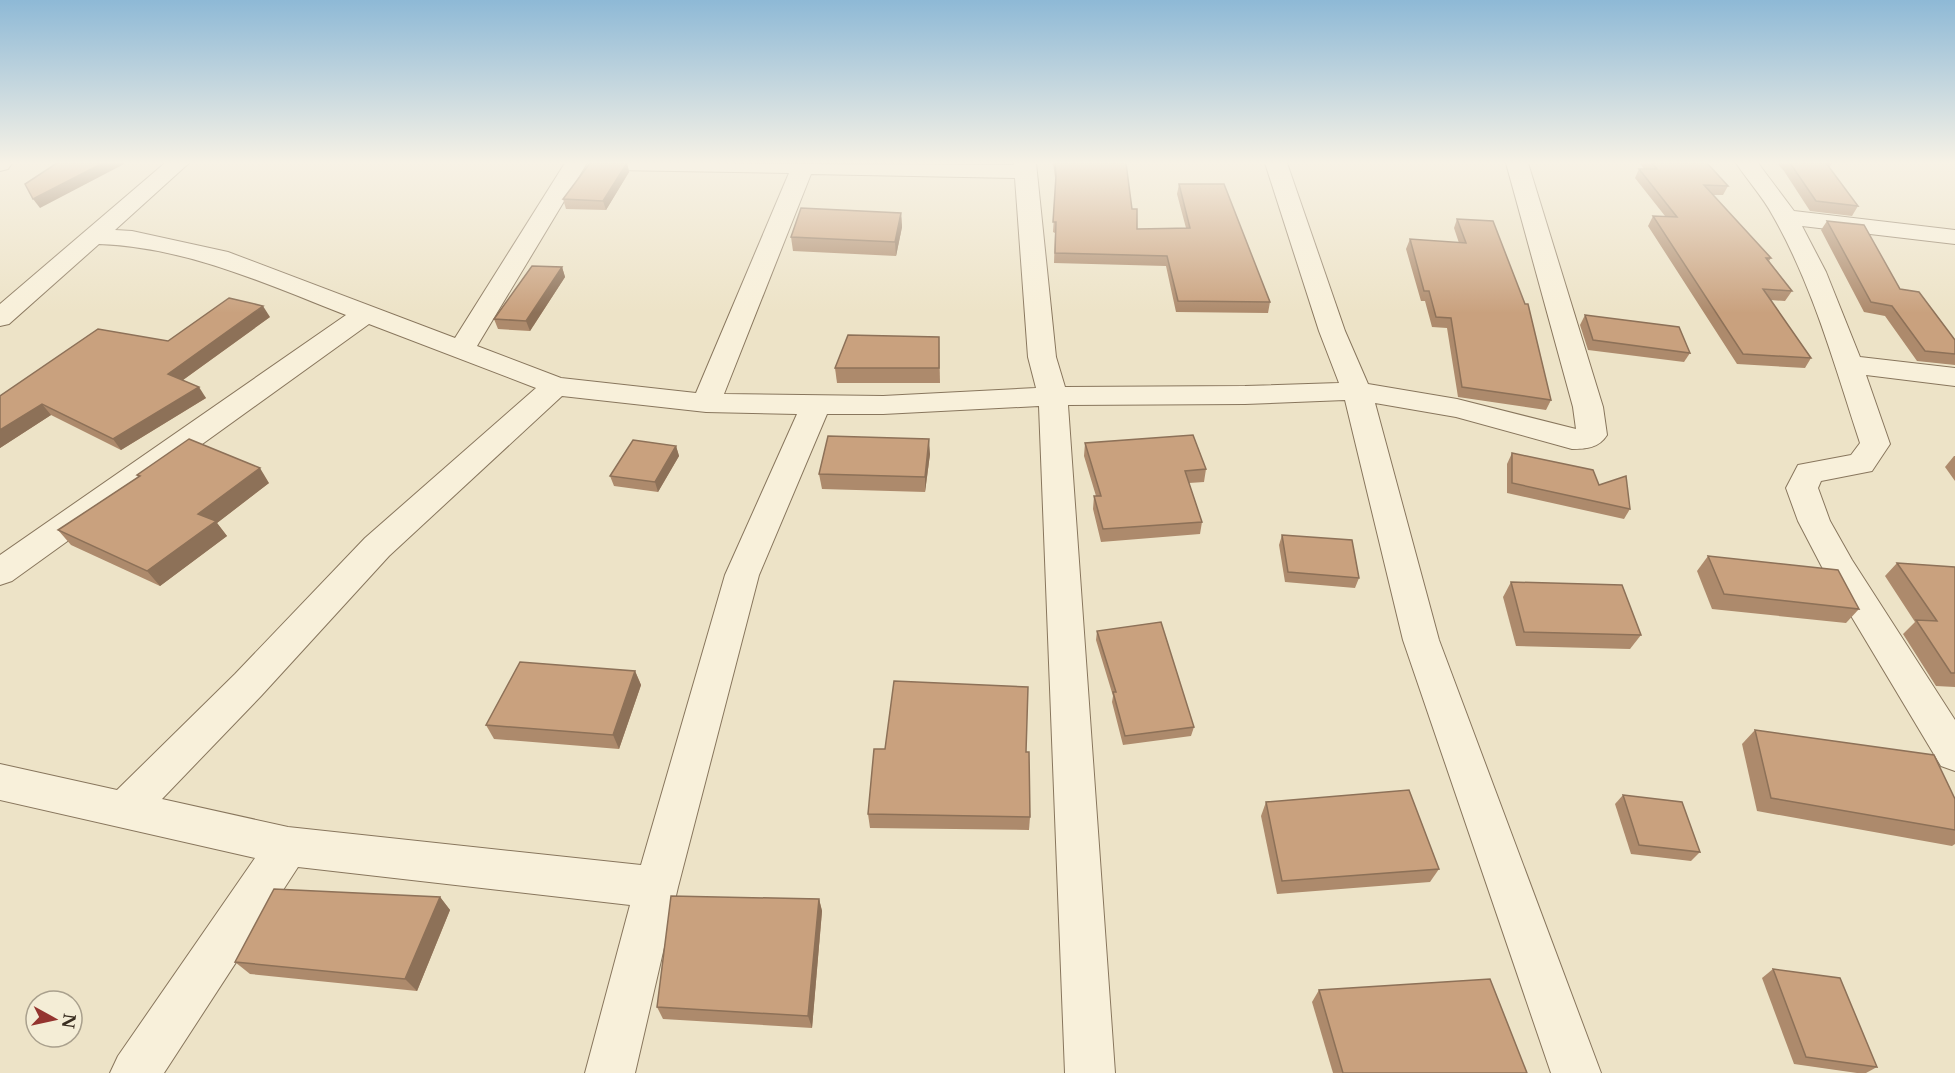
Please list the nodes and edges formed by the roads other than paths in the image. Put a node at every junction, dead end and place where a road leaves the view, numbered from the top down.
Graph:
1 (122, 213) edge
2 (545, 213) edge
3 (784, 213) edge
4 (1029, 213) edge
5 (1293, 213) edge
6 (1532, 213) edge
7 (1783, 213) edge
8 (1786, 217) junction
9 (95, 237) junction
10 (1955, 237) edge
11 (366, 313) junction
12 (0, 318) edge
13 (461, 350) junction
14 (1848, 364) junction
15 (1955, 377) edge
16 (556, 386) junction
17 (1357, 391) junction
18 (1053, 396) junction
19 (706, 404) junction
20 (816, 405) junction
21 (0, 572) edge
22 (1955, 754) edge
23 (0, 782) edge
24 (124, 810) junction
25 (288, 846) junction
26 (656, 887) junction
27 (135, 1073) edge
28 (610, 1073) edge
29 (1090, 1073) edge
30 (1576, 1073) edge

1 - 9 street
2 - 13 street
3 - 19 street
4 - 18 street
5 - 17 street
6 - 17 street
7 - 8 street
8 - 10 street
8 - 14 street
9 - 11 street
9 - 12 street
11 - 13 street
11 - 21 street
13 - 16 street
14 - 15 street
14 - 22 street
16 - 19 street
16 - 24 street
17 - 18 street
17 - 30 street
18 - 20 street
18 - 29 street
19 - 20 street
20 - 26 street
23 - 24 street
24 - 25 street
25 - 26 street
25 - 27 street
26 - 28 street

